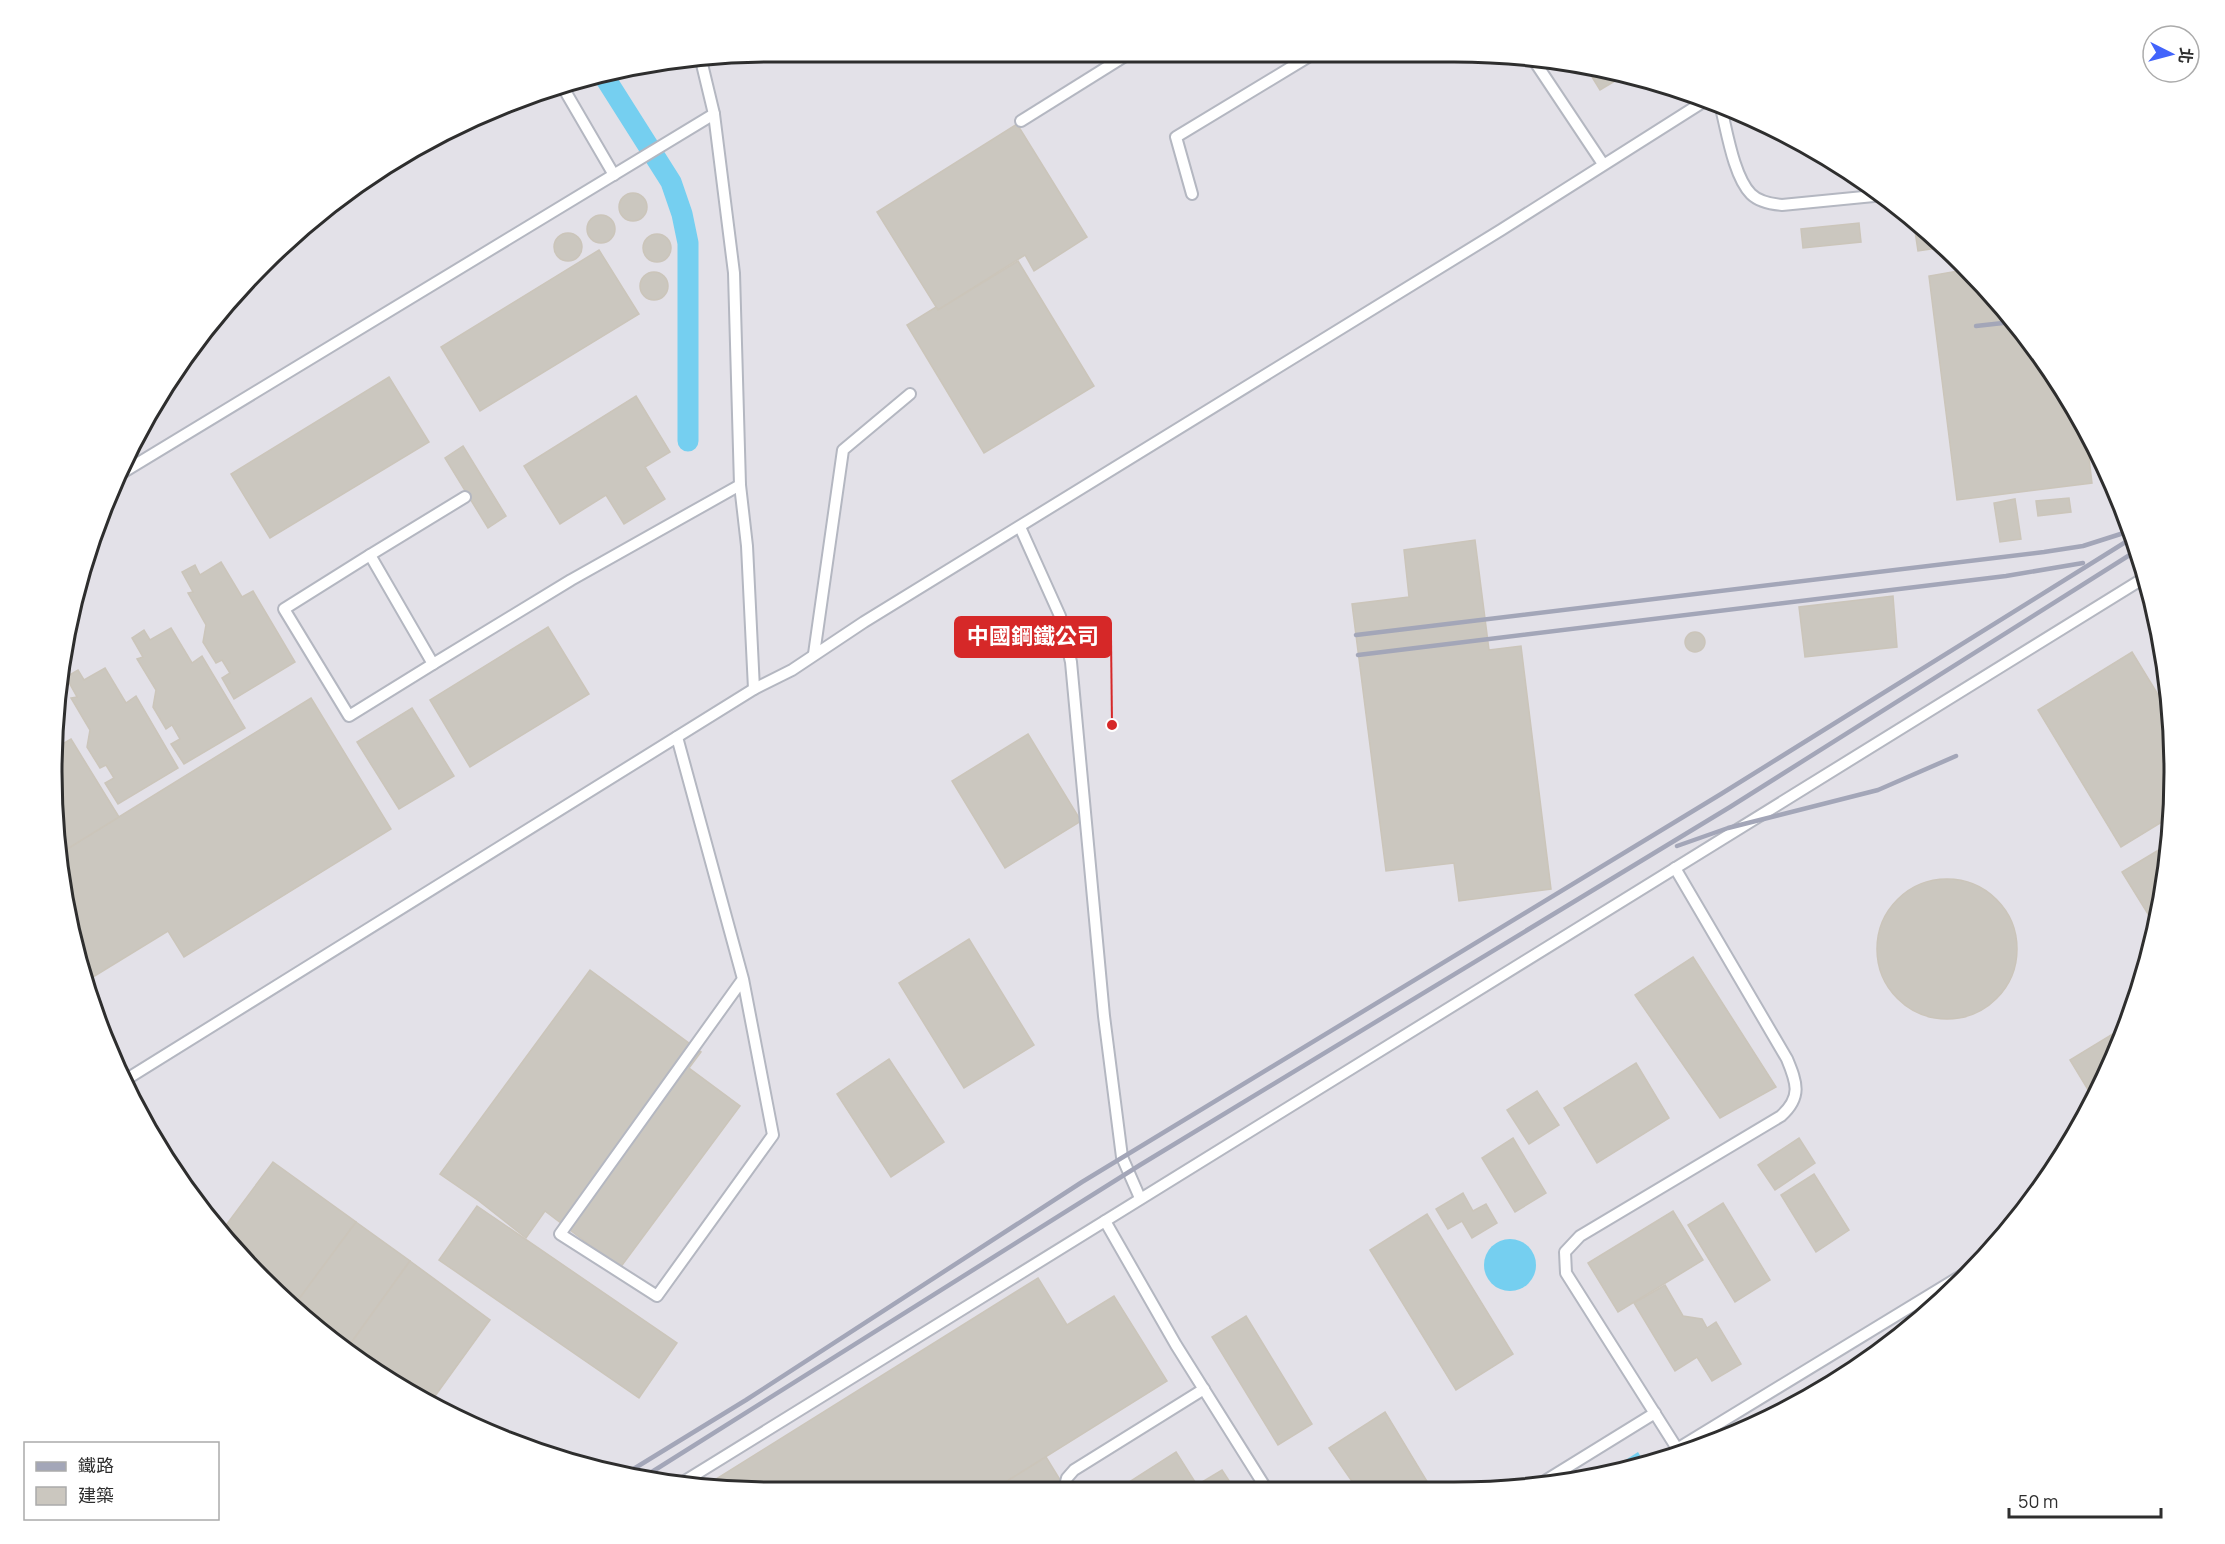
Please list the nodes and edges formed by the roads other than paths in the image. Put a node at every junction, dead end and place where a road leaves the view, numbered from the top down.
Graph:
1 (1115, 62) edge
2 (1300, 62) edge
3 (702, 66) edge
4 (1538, 67) edge
5 (566, 93) edge
6 (1698, 105) edge
7 (714, 114) junction
8 (1723, 115) edge
9 (1021, 121) dead end
10 (1603, 164) junction
11 (614, 175) junction
12 (1192, 194) dead end
13 (1870, 197) edge
14 (910, 394) dead end
15 (131, 468) edge
16 (740, 485) junction
17 (465, 497) dead end
18 (1020, 527) junction
19 (370, 555) junction
20 (2137, 582) edge
21 (814, 654) junction
22 (433, 664) junction
23 (754, 689) junction
24 (677, 737) junction
25 (1675, 868) junction
26 (743, 979) junction
27 (131, 1077) edge
28 (1140, 1198) junction
29 (1105, 1221) junction
30 (1938, 1290) edge
31 (1204, 1389) junction
32 (1655, 1413) junction
33 (1695, 1440) edge
34 (1676, 1447) edge
35 (1555, 1475) edge
36 (691, 1477) edge
37 (1066, 1482) edge
38 (1262, 1482) edge

1 - 9 lane
2 - 12 lane
3 - 7 lane
4 - 10 lane
5 - 11 lane
6 - 10 lane
7 - 11 lane
7 - 16 lane
8 - 13 lane
10 - 18 lane
11 - 15 lane
14 - 21 lane
16 - 22 lane
16 - 23 lane
17 - 19 lane
18 - 21 lane
18 - 28 lane
19 - 22 lane
19 - 22 lane
20 - 25 lane
21 - 23 lane
23 - 24 lane
24 - 26 lane
24 - 27 lane
25 - 28 lane
25 - 32 lane
26 - 26 lane
28 - 29 lane
29 - 31 lane
29 - 36 lane
30 - 33 lane
31 - 37 lane
31 - 38 lane
32 - 34 lane
32 - 35 lane

